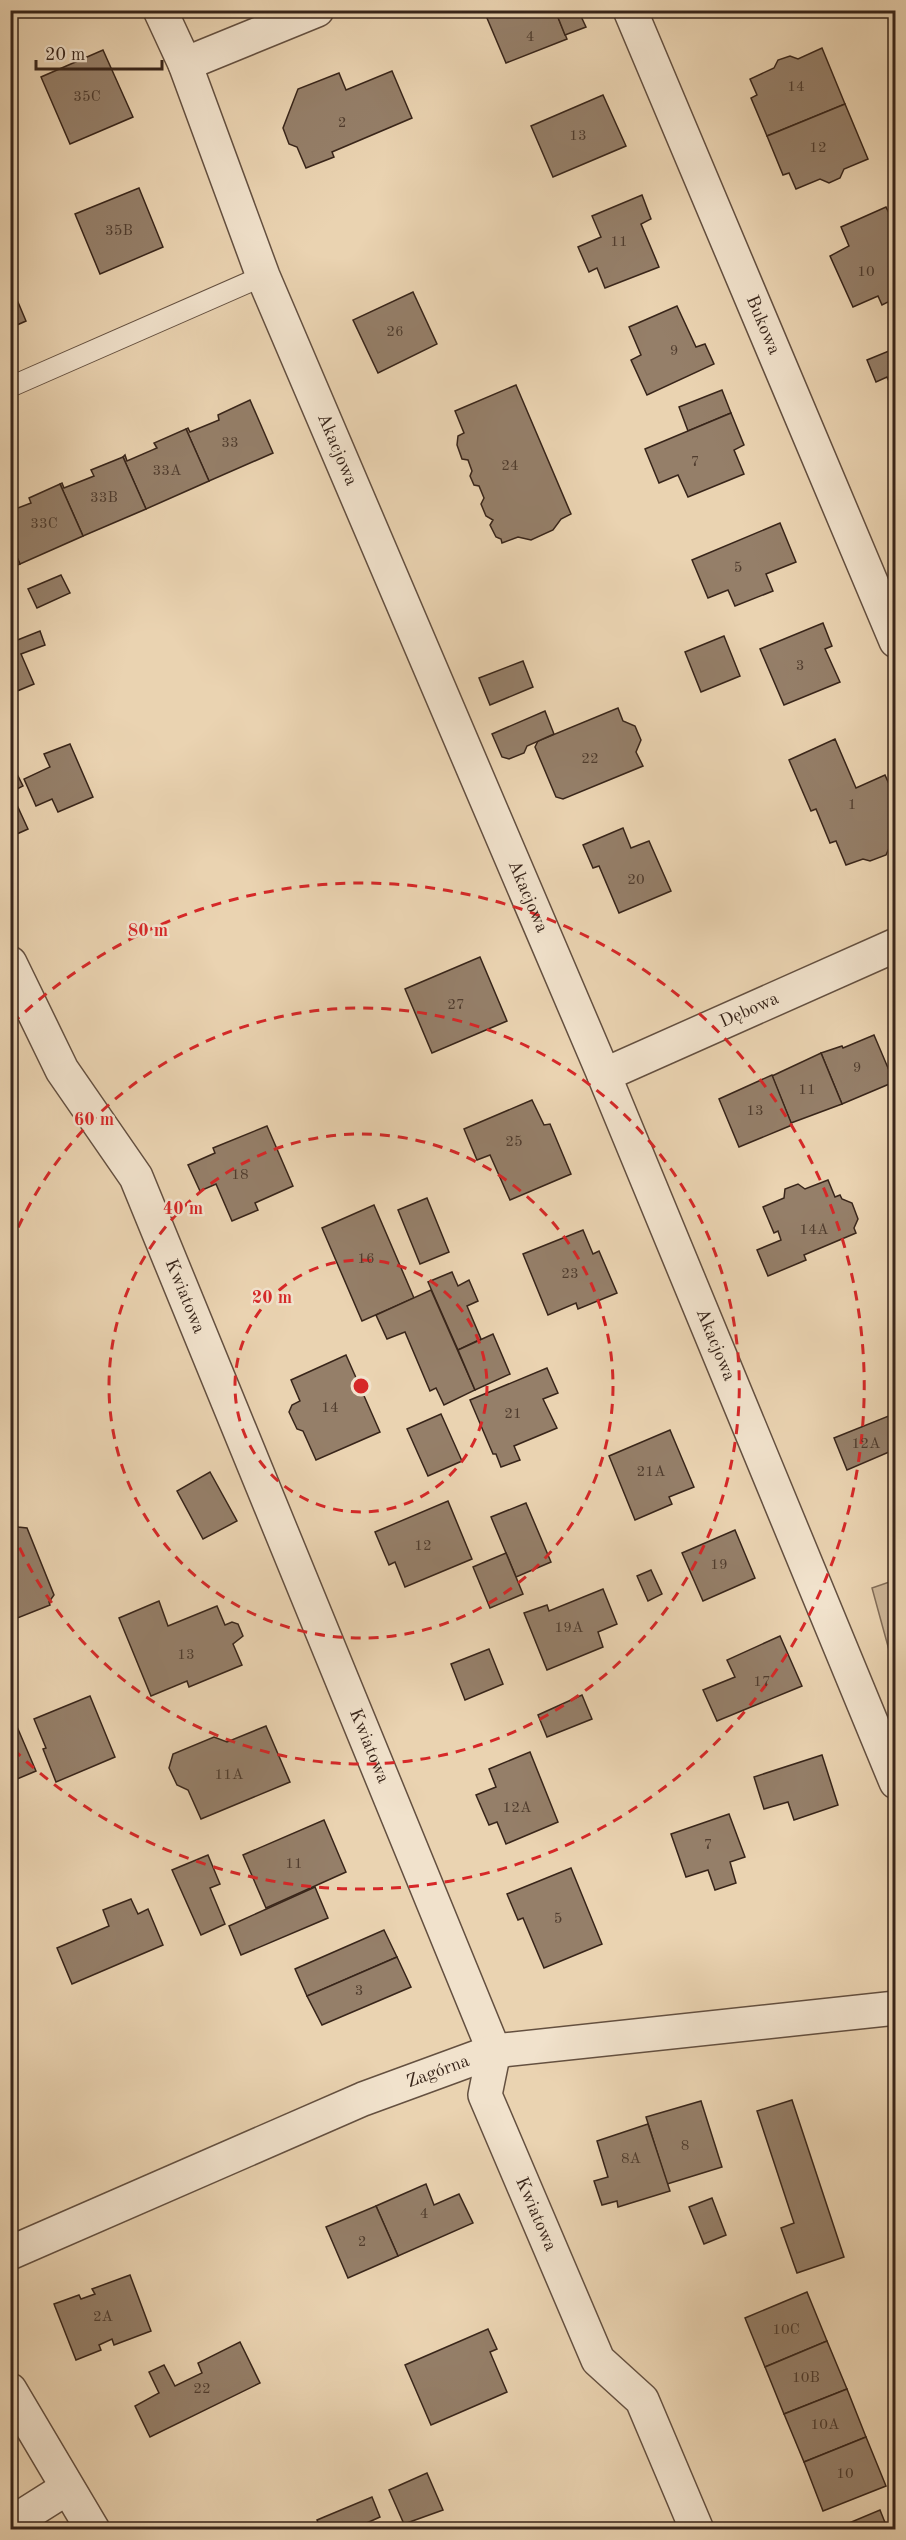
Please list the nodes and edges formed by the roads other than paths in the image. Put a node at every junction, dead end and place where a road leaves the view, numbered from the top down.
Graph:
1 (160, 10) edge
2 (317, 10) edge
3 (630, 10) edge
4 (185, 64) junction
5 (262, 276) junction
6 (10, 387) edge
7 (896, 641) edge
8 (896, 945) edge
9 (10, 963) edge
10 (604, 1075) junction
11 (896, 1782) edge
12 (896, 2008) edge
13 (494, 2051) junction
14 (10, 2253) edge
15 (10, 2390) edge
16 (67, 2488) junction
17 (10, 2524) edge
18 (93, 2529) edge
19 (697, 2529) edge

1 - 4 street, Akacjowa
2 - 4 street
3 - 7 street, Bukowa
4 - 5 street, Akacjowa
5 - 6 lane
5 - 10 street, Akacjowa
8 - 10 street, Dębowa
9 - 13 street, Kwiatowa
10 - 11 street, Akacjowa
12 - 13 street, Zagórna
13 - 14 street, Zagórna
13 - 19 street, Kwiatowa
15 - 16 street
16 - 17 street
16 - 18 street

